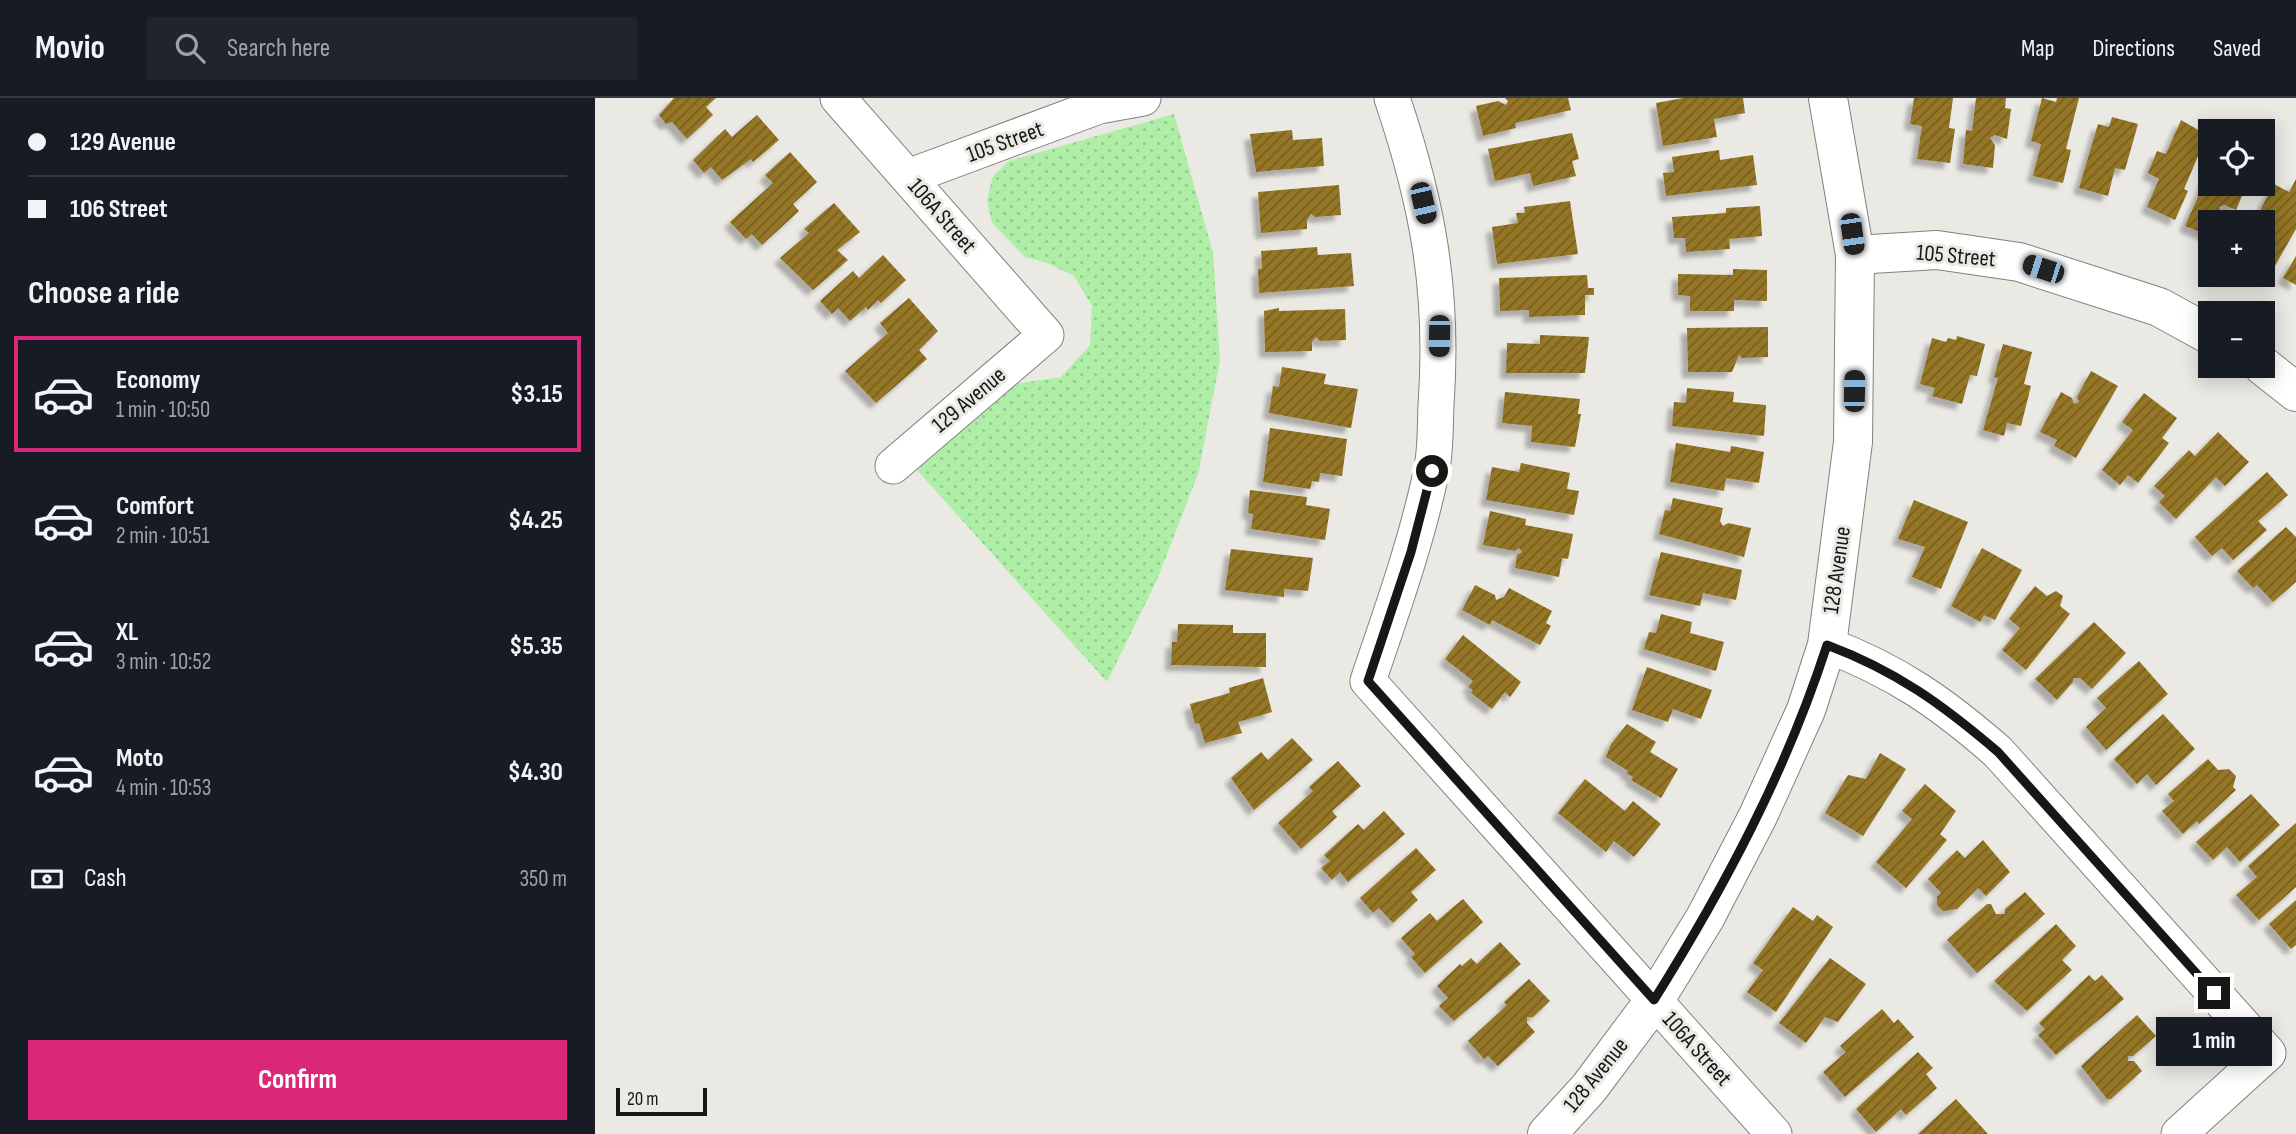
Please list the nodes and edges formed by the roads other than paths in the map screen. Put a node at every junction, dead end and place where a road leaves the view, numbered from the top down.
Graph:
1 (838, 98) edge
2 (1143, 98) edge
3 (1392, 98) edge
4 (1828, 98) edge
5 (908, 177) junction
6 (1855, 256) junction
7 (2198, 328) edge
8 (1046, 335) joint
9 (2275, 375) edge
10 (2296, 392) edge
11 (893, 466) dead end
12 (1827, 645) junction
13 (1654, 1000) junction
14 (1547, 1134) edge
15 (1775, 1134) edge
16 (2179, 1134) edge

1 - 5 street, 106A Street
2 - 5 street, 105 Street
3 - 13 street, 106A Street
4 - 6 street, 128 Avenue
5 - 8 street, 106A Street
6 - 7 street, 105 Street
6 - 12 street, 128 Avenue
8 - 11 street, 129 Avenue
9 - 10 street
12 - 13 street, 128 Avenue
12 - 16 street
13 - 14 street, 128 Avenue
13 - 15 street, 106A Street

